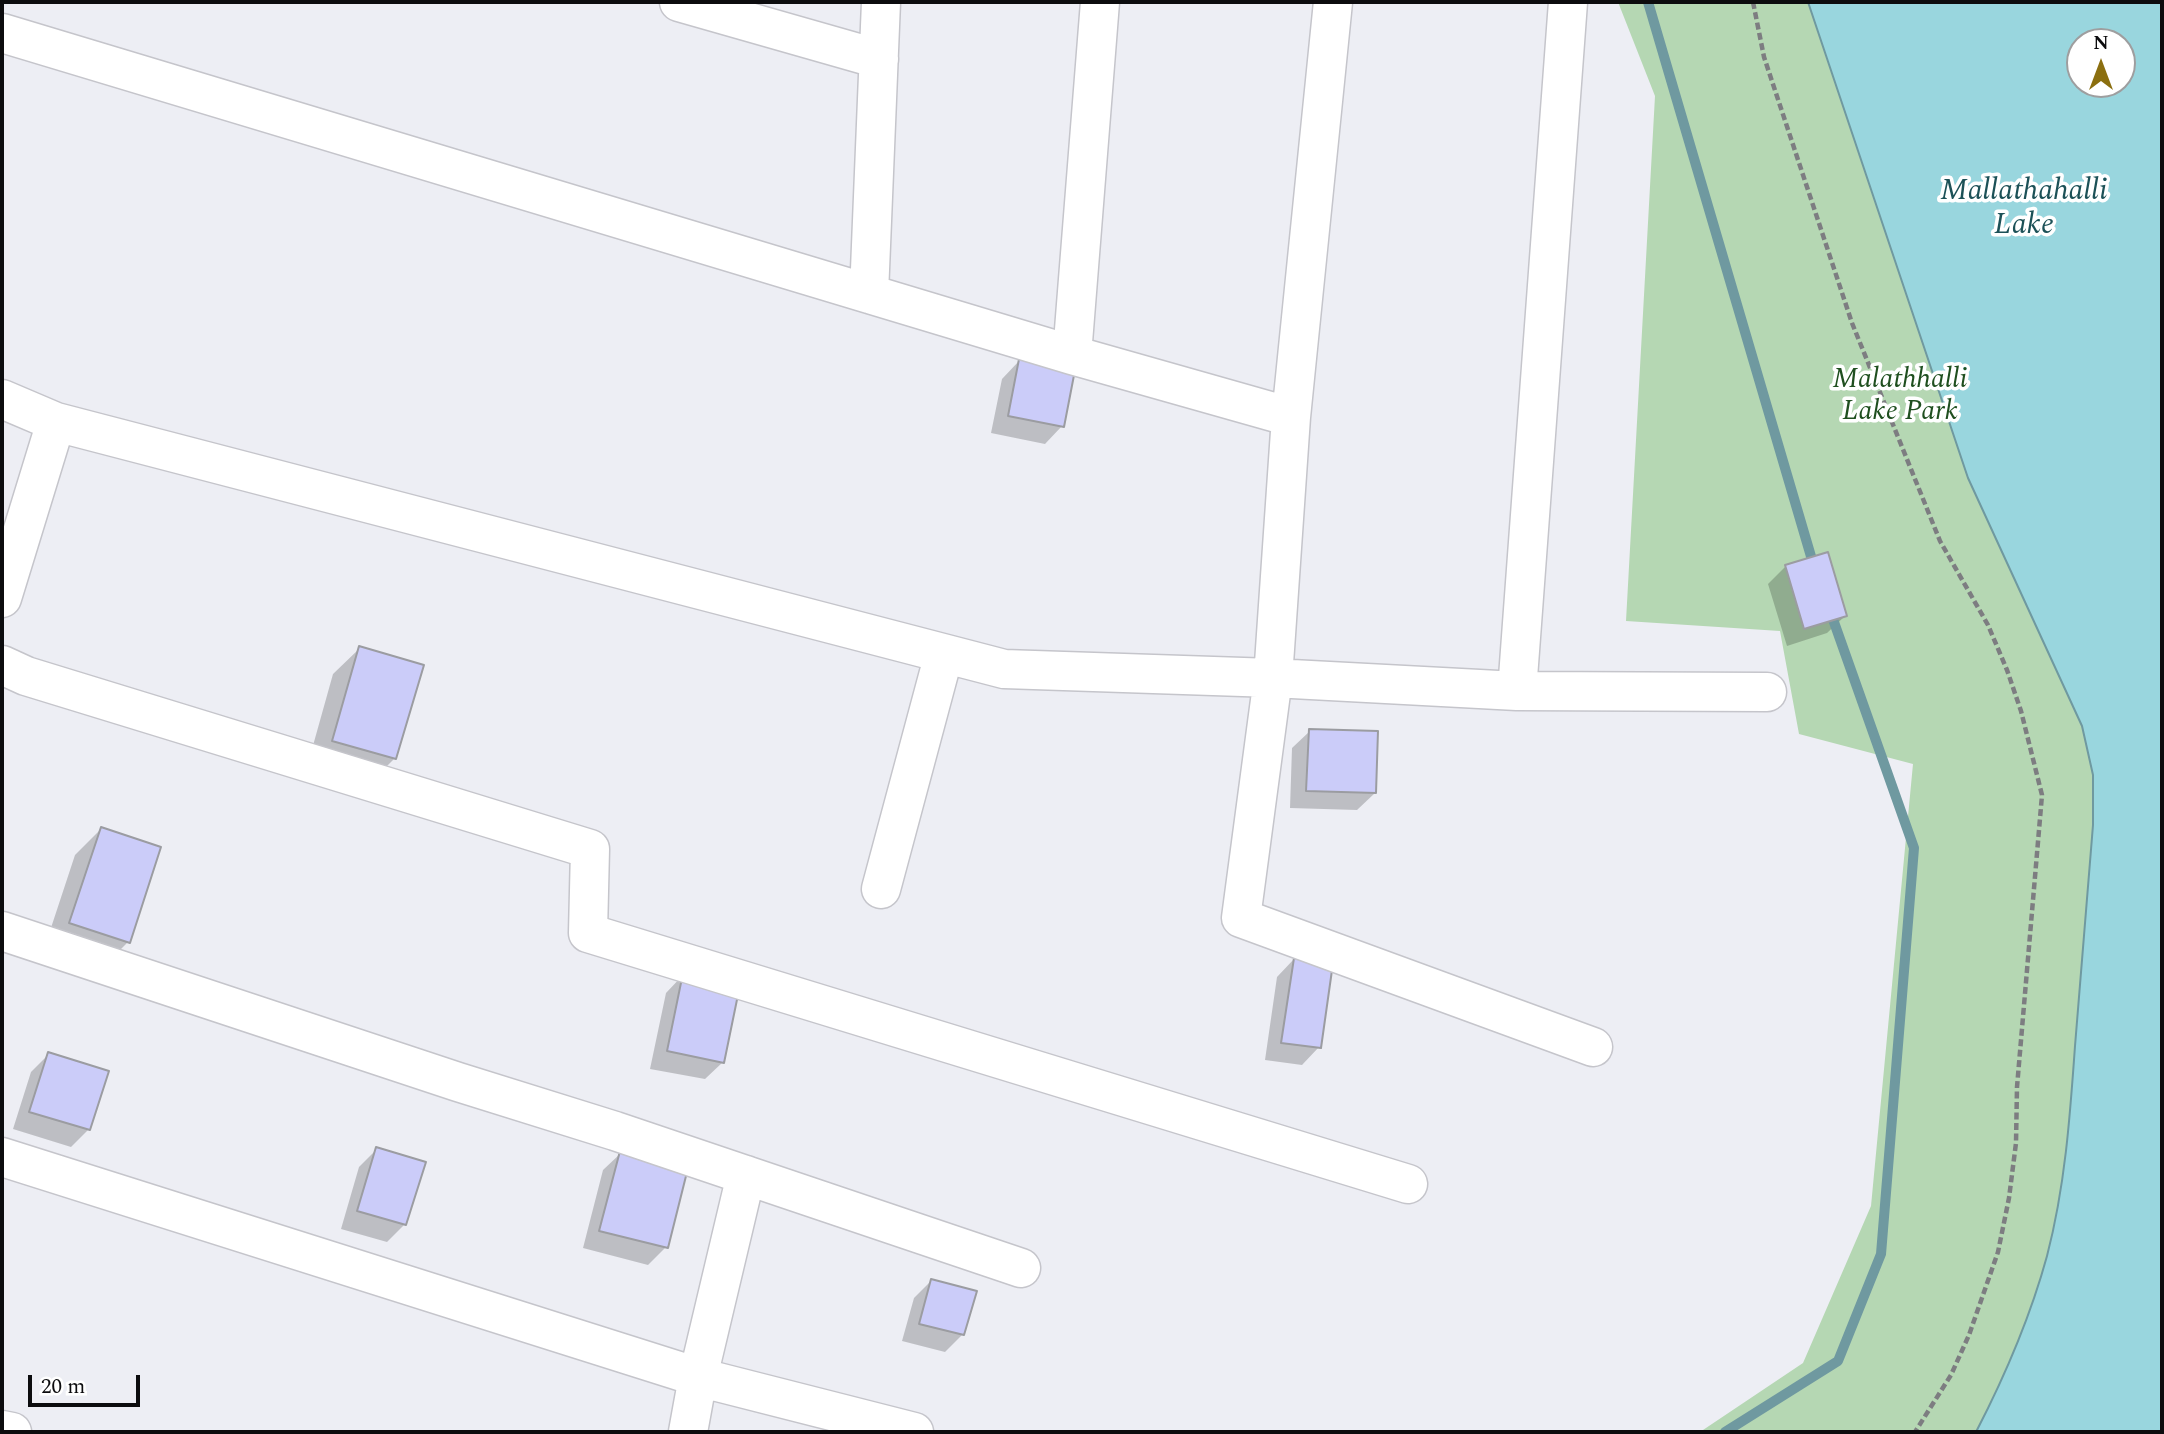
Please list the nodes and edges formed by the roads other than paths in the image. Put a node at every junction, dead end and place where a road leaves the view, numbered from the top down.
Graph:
1 (679, 2) edge
2 (881, 2) edge
3 (1100, 2) edge
4 (1333, 2) edge
5 (1568, 2) edge
6 (727, 8) edge
7 (2, 33) edge
8 (878, 59) junction
9 (869, 294) junction
10 (1072, 355) junction
11 (2, 399) edge
12 (1291, 417) junction
13 (56, 422) junction
14 (2, 598) edge
15 (944, 654) junction
16 (2, 665) edge
17 (1273, 678) junction
18 (1517, 691) junction
19 (1767, 692) dead end
20 (881, 888) dead end
21 (2, 931) edge
22 (1593, 1047) dead end
23 (2, 1157) edge
24 (746, 1175) junction
25 (1408, 1184) dead end
26 (1021, 1268) dead end
27 (698, 1377) junction
28 (2, 1430) edge
29 (12, 1432) edge
30 (688, 1432) edge
31 (914, 1432) edge

1 - 6 street
2 - 8 street
3 - 10 street
4 - 12 street
5 - 18 street
6 - 8 street
7 - 9 street
8 - 9 street
9 - 10 street
10 - 12 street
11 - 13 street
12 - 17 street
13 - 14 street
13 - 15 street
15 - 17 street
15 - 20 street
16 - 25 street
17 - 18 street
17 - 22 street
18 - 19 street
21 - 24 street
23 - 27 street
24 - 26 street
24 - 27 street
27 - 30 street
27 - 31 street
28 - 29 street

